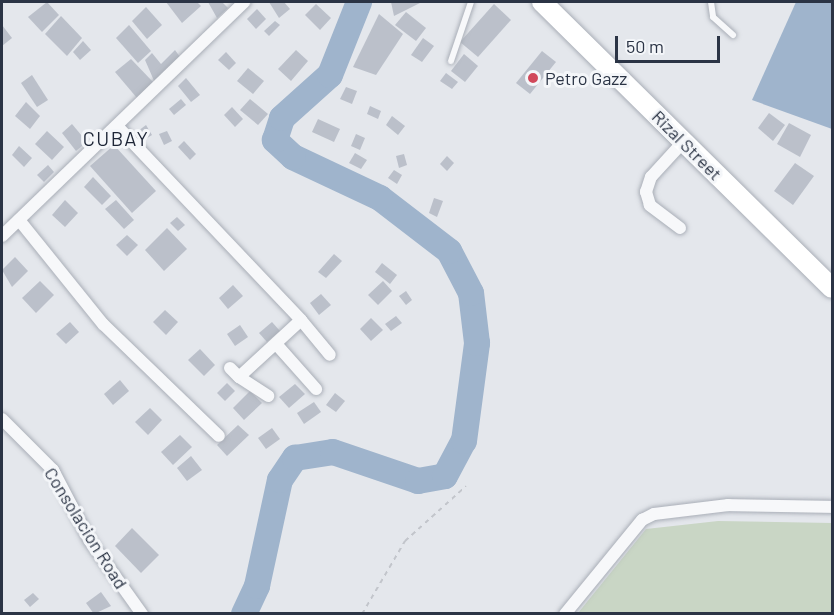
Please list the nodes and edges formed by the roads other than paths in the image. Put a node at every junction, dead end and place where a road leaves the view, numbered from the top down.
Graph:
1 (244, 2) edge
2 (471, 2) edge
3 (542, 2) edge
4 (711, 2) edge
5 (733, 35) dead end
6 (451, 61) dead end
7 (117, 126) junction
8 (684, 141) junction
9 (19, 220) junction
10 (680, 228) dead end
11 (2, 236) edge
12 (832, 288) edge
13 (301, 320) junction
14 (277, 345) junction
15 (330, 355) dead end
16 (230, 368) dead end
17 (239, 377) junction
18 (316, 389) dead end
19 (268, 396) dead end
20 (2, 419) edge
21 (219, 436) dead end
22 (832, 507) edge
23 (142, 614) edge
24 (565, 614) edge

1 - 7 street
2 - 6 lane
3 - 8 main road, Rizal Street
4 - 5 lane
7 - 9 street
7 - 13 street
8 - 10 street
8 - 12 main road, Rizal Street
9 - 11 street
9 - 21 street
13 - 14 street
13 - 15 street
14 - 17 street
14 - 18 street
16 - 17 street
17 - 19 street
20 - 23 street, Consolacion Road
22 - 24 street

